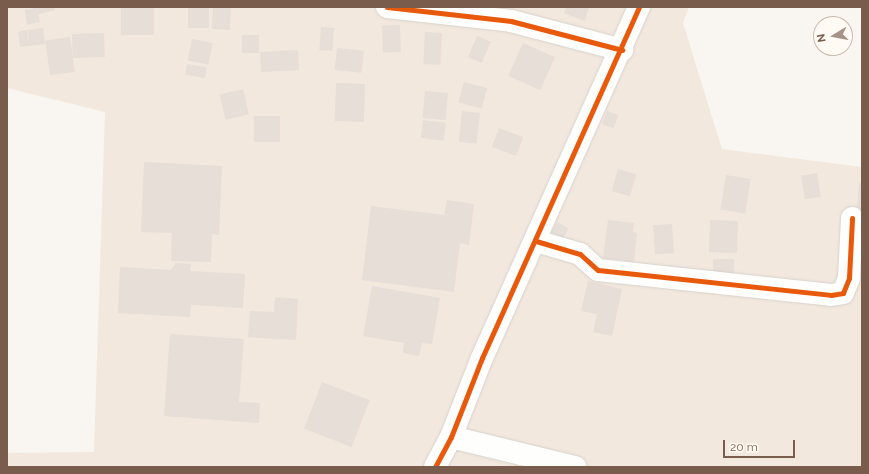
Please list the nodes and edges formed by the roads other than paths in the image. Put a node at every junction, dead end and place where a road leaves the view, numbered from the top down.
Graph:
1 (387, 7) edge
2 (639, 7) edge
3 (622, 50) junction
4 (852, 218) dead end
5 (536, 241) junction
6 (451, 437) junction
7 (435, 467) edge
8 (575, 467) edge

1 - 3 street
2 - 3 street
3 - 5 street
4 - 5 street
5 - 6 street
6 - 7 street
6 - 8 street

